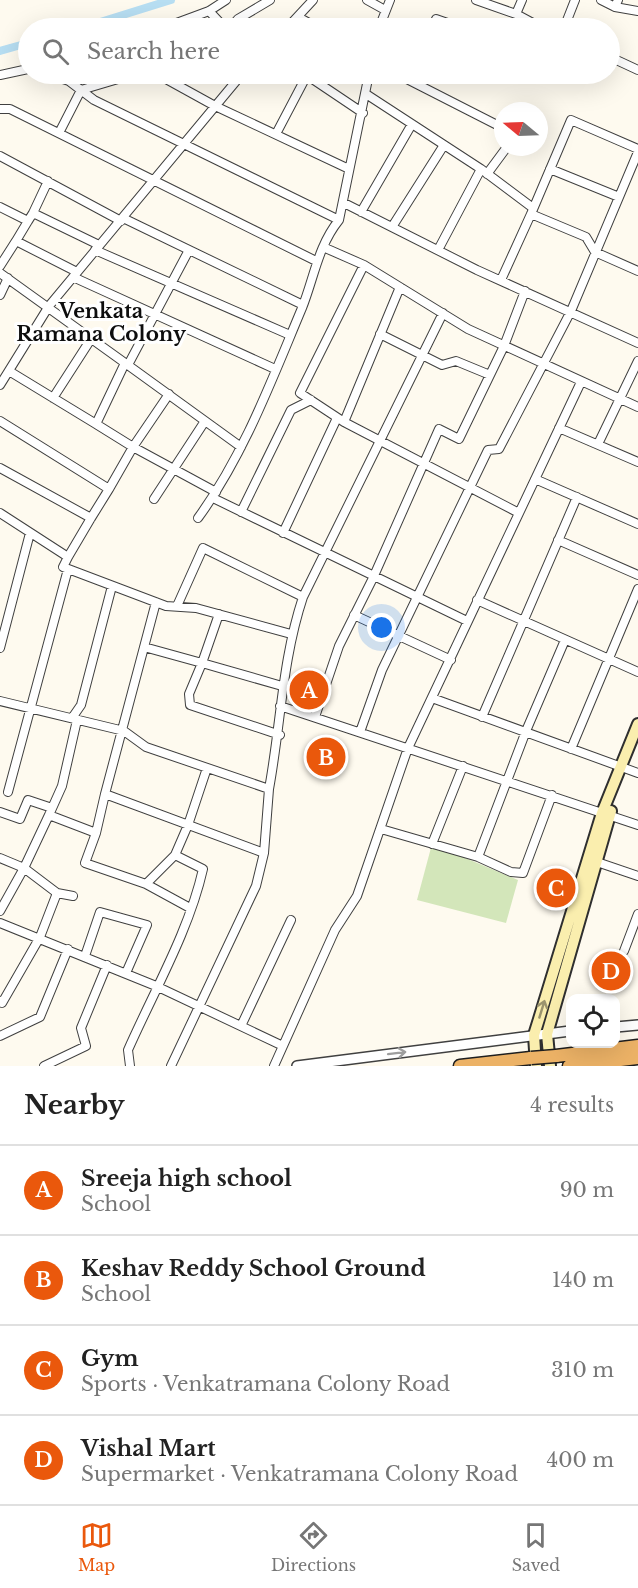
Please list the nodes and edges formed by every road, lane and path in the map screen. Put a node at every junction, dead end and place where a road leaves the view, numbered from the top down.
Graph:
1 (226, 0) edge
2 (270, 0) edge
3 (313, 0) edge
4 (367, 0) edge
5 (390, 0) edge
6 (476, 0) edge
7 (522, 0) edge
8 (575, 0) edge
9 (601, 0) edge
10 (617, 3) edge
11 (385, 10) junction
12 (210, 11) junction
13 (638, 11) edge
14 (516, 14) junction
15 (298, 17) edge
16 (191, 18) edge
17 (216, 18) edge
18 (240, 18) edge
19 (382, 18) edge
20 (523, 18) edge
21 (568, 18) edge
22 (620, 62) edge
23 (638, 70) edge
24 (18, 71) edge
25 (0, 75) edge
26 (75, 84) edge
27 (101, 84) edge
28 (175, 84) edge
29 (234, 84) edge
30 (301, 84) edge
31 (321, 84) edge
32 (368, 84) edge
33 (417, 84) edge
34 (81, 90) junction
35 (366, 94) junction
36 (215, 106) junction
37 (0, 109) edge
38 (363, 113) junction
39 (494, 123) edge
40 (412, 124) junction
41 (59, 134) junction
42 (276, 134) junction
43 (185, 145) junction
44 (444, 145) junction
45 (638, 150) edge
46 (0, 156) edge
47 (498, 156) edge
48 (349, 169) junction
49 (550, 169) junction
50 (484, 171) junction
51 (48, 181) junction
52 (154, 182) junction
53 (619, 197) junction
54 (344, 203) junction
55 (0, 207) edge
56 (532, 211) junction
57 (361, 212) junction
58 (33, 213) junction
59 (122, 219) junction
60 (339, 220) junction
61 (28, 221) junction
62 (392, 227) junction
63 (16, 241) junction
64 (323, 247) junction
65 (97, 248) junction
66 (189, 250) junction
67 (438, 250) junction
68 (595, 252) junction
69 (316, 261) junction
70 (364, 265) junction
71 (0, 266) edge
72 (638, 271) edge
73 (0, 273) edge
74 (75, 274) junction
75 (8, 278) junction
76 (501, 280) junction
77 (171, 283) junction
78 (400, 287) junction
79 (525, 291) junction
80 (0, 295) edge
81 (303, 305) junction
82 (49, 306) junction
83 (571, 311) junction
84 (153, 313) junction
85 (443, 313) junction
86 (380, 334) junction
87 (290, 335) junction
88 (92, 339) junction
89 (638, 343) edge
90 (504, 346) junction
91 (422, 355) junction
92 (638, 361) edge
93 (127, 364) junction
94 (543, 364) junction
95 (275, 369) junction
96 (9, 371) junction
97 (490, 375) junction
98 (581, 381) junction
99 (0, 385) edge
100 (169, 394) junction
101 (53, 398) junction
102 (620, 399) junction
103 (310, 400) junction
104 (638, 407) edge
105 (341, 420) junction
106 (0, 421) edge
107 (205, 421) junction
108 (96, 424) junction
109 (559, 428) junction
110 (380, 441) junction
111 (598, 444) junction
112 (133, 447) junction
113 (241, 447) junction
114 (638, 462) edge
115 (423, 464) junction
116 (0, 468) edge
117 (174, 469) junction
118 (535, 479) junction
119 (468, 487) junction
120 (109, 489) junction
121 (214, 495) junction
122 (578, 497) junction
123 (154, 499) dead end
124 (241, 512) junction
125 (0, 513) edge
126 (519, 513) junction
127 (91, 518) junction
128 (198, 518) dead end
129 (638, 524) edge
130 (30, 533) junction
131 (283, 533) junction
132 (558, 540) junction
133 (325, 553) junction
134 (68, 557) junction
135 (68, 569) junction
136 (638, 575) edge
137 (373, 578) junction
138 (112, 586) junction
139 (638, 590) edge
140 (303, 597) junction
141 (417, 598) junction
142 (477, 600) junction
143 (156, 602) junction
144 (177, 606) junction
145 (219, 614) junction
146 (354, 615) junction
147 (467, 621) junction
148 (523, 621) junction
149 (291, 634) junction
150 (399, 634) junction
151 (565, 640) junction
152 (144, 646) junction
153 (0, 648) edge
154 (608, 659) junction
155 (451, 660) junction
156 (202, 663) junction
157 (638, 672) edge
158 (282, 686) junction
159 (432, 698) junction
160 (0, 700) edge
161 (280, 706) junction
162 (30, 708) junction
163 (315, 717) junction
164 (482, 717) junction
165 (74, 719) junction
166 (638, 724) edge
167 (120, 730) junction
168 (526, 731) junction
169 (360, 732) junction
170 (280, 735) junction
171 (638, 740) edge
172 (408, 748) junction
173 (571, 749) junction
174 (463, 766) junction
175 (207, 768) junction
176 (623, 768) junction
177 (638, 773) edge
178 (509, 780) junction
179 (270, 789) junction
180 (8, 792) dead end
181 (105, 794) junction
182 (552, 795) junction
183 (0, 812) edge
184 (51, 812) junction
185 (606, 814) junction
186 (188, 825) junction
187 (638, 825) edge
188 (381, 830) junction
189 (96, 833) junction
190 (432, 844) junction
191 (264, 853) junction
192 (175, 855) junction
193 (478, 857) junction
194 (0, 858) edge
195 (591, 860) junction
196 (24, 868) junction
197 (638, 876) edge
198 (146, 884) junction
199 (57, 893) junction
200 (73, 896) dead end
201 (190, 908) junction
202 (0, 911) edge
203 (638, 914) edge
204 (291, 920) dead end
205 (0, 922) edge
206 (40, 937) junction
207 (68, 949) junction
208 (624, 951) dead end
209 (85, 956) junction
210 (107, 965) junction
211 (126, 972) junction
212 (156, 986) junction
213 (0, 1001) edge
214 (199, 1006) junction
215 (638, 1025) edge
216 (241, 1026) junction
217 (620, 1027) edge
218 (566, 1032) edge
219 (547, 1034) junction
220 (534, 1035) junction
221 (0, 1036) edge
222 (283, 1046) junction
223 (638, 1046) edge
224 (638, 1058) edge
225 (553, 1061) edge
226 (533, 1062) edge
227 (44, 1066) edge
228 (130, 1066) edge
229 (171, 1066) edge
230 (274, 1066) edge
231 (297, 1066) edge
232 (460, 1066) edge
233 (569, 1066) edge

1 - 12 street
2 - 18 street
3 - 15 street
4 - 11 street
5 - 11 street
6 - 14 street
7 - 14 street
8 - 21 street
9 - 10 street
10 - 13 street
11 - 19 street
12 - 16 street
12 - 17 street
14 - 20 street
22 - 23 street
24 - 25 street
26 - 34 street
27 - 34 street
28 - 36 street
29 - 36 street
30 - 42 street
31 - 38 street
32 - 35 street
33 - 39 street
34 - 41 street
34 - 43 street
35 - 38 street
35 - 40 street
36 - 42 street
36 - 43 street
37 - 41 street
38 - 48 street
40 - 44 street
40 - 57 street
41 - 52 street
42 - 48 street
43 - 52 street
43 - 60 street
44 - 50 street
44 - 62 street
45 - 49 street
45 - 53 street
46 - 51 street
47 - 50 street
48 - 54 street
49 - 53 street
49 - 56 street
50 - 56 street
50 - 67 street
51 - 58 street
51 - 59 street
52 - 59 street
52 - 69 street
53 - 68 street
54 - 57 street
54 - 60 street
55 - 61 street
56 - 68 street
56 - 76 street
57 - 62 street
58 - 61 street
58 - 65 street
59 - 65 street
59 - 66 street
60 - 64 street
61 - 63 street
62 - 67 street
63 - 71 street
63 - 74 street
64 - 69 street
64 - 70 street
65 - 74 street
65 - 77 street
66 - 77 street
66 - 81 street
67 - 76 street
68 - 72 street
68 - 83 street
69 - 81 street
70 - 78 street
70 - 103 street
73 - 75 street
74 - 82 street
74 - 84 street
75 - 80 street
75 - 82 street
76 - 79 street
77 - 84 street
77 - 87 street
78 - 85 street
78 - 86 street
79 - 83 street
79 - 90 street
81 - 87 street
82 - 88 street
82 - 96 street
83 - 89 street
83 - 94 street
84 - 93 street
84 - 95 street
85 - 90 street
85 - 91 street
86 - 91 street
86 - 105 street
87 - 95 street
88 - 93 street
88 - 101 street
90 - 94 street
90 - 97 street
91 - 97 street
91 - 110 street
92 - 102 street
93 - 100 street
93 - 108 street
94 - 98 street
94 - 119 street
95 - 113 street
96 - 99 street
96 - 101 street
97 - 115 street
98 - 102 street
98 - 109 street
100 - 107 street
100 - 112 street
101 - 108 street
102 - 104 street
102 - 111 street
103 - 105 street
103 - 124 street
105 - 110 street
105 - 131 street
106 - 120 street
107 - 113 street
107 - 117 street
108 - 112 street
109 - 111 street
109 - 118 street
110 - 115 street
110 - 133 street
111 - 114 street
112 - 117 street
112 - 120 street
113 - 121 street
115 - 119 street
115 - 137 street
116 - 127 street
117 - 121 street
117 - 123 street
118 - 122 street
118 - 126 street
119 - 126 street
119 - 141 street
120 - 127 street
121 - 124 street
121 - 128 street
122 - 129 street
122 - 132 street
124 - 131 street
125 - 130 street
126 - 142 street
127 - 134 street
130 - 134 street
130 - 153 street
131 - 133 street
132 - 136 street
132 - 148 street
133 - 137 street
133 - 140 street
134 - 135 street
135 - 138 street
135 - 162 street
137 - 141 street
137 - 146 street
138 - 143 street
138 - 165 street
139 - 154 street
140 - 144 street
140 - 149 street
141 - 147 street
141 - 150 street
142 - 147 street
142 - 148 street
143 - 144 street
143 - 152 street
144 - 145 street
145 - 149 street
145 - 156 street
146 - 150 street
146 - 163 street
147 - 155 street
148 - 151 street
148 - 164 street
149 - 158 street
150 - 155 street
150 - 169 street
151 - 154 street
151 - 168 street
152 - 156 street
152 - 167 street
154 - 157 street
154 - 173 street
155 - 159 street
156 - 158 street
156 - 170 street
158 - 161 street
159 - 164 street
159 - 172 street
160 - 162 street
161 - 163 street
161 - 170 street
162 - 165 street
162 - 180 street
163 - 169 street
164 - 168 street
165 - 167 street
165 - 184 street
166 - 176 main road
167 - 175 street
167 - 181 street
168 - 173 street
168 - 178 street
169 - 172 street
170 - 179 street
171 - 176 main road
172 - 174 street
172 - 188 street
173 - 176 street
174 - 178 street
174 - 190 street
175 - 179 street
175 - 186 street
176 - 177 street
176 - 185 main road
178 - 182 street
178 - 193 street
179 - 191 street
181 - 186 street
181 - 189 street
182 - 185 street
182 - 193 street
183 - 184 street
184 - 189 street
184 - 196 street
185 - 187 street
185 - 195 main road
186 - 191 street
186 - 192 street
188 - 190 street
188 - 222 street
189 - 198 street
190 - 193 street
191 - 214 street
192 - 198 street
192 - 201 street
194 - 196 street
195 - 197 street
195 - 219 main road
220 -> 195 main road
196 - 199 street
196 - 202 street
198 - 201 street
199 - 200 street
199 - 206 street
201 - 212 street
203 - 208 street
204 - 216 street
205 - 206 street
206 - 207 street
206 - 213 street
207 - 209 street
207 - 221 street
209 - 210 street
209 - 211 street
210 - 211 street
210 - 227 street
211 - 212 street
212 - 214 street
212 - 228 street
214 - 216 street
214 - 229 street
215 - 217 street
216 - 222 street
218 - 219 street
219 - 220 street
219 - 225 main road
220 - 226 main road
231 -> 220 street
222 - 230 street
223 - 225 highway
224 - 233 highway
225 - 226 highway, bridge
226 - 232 highway

